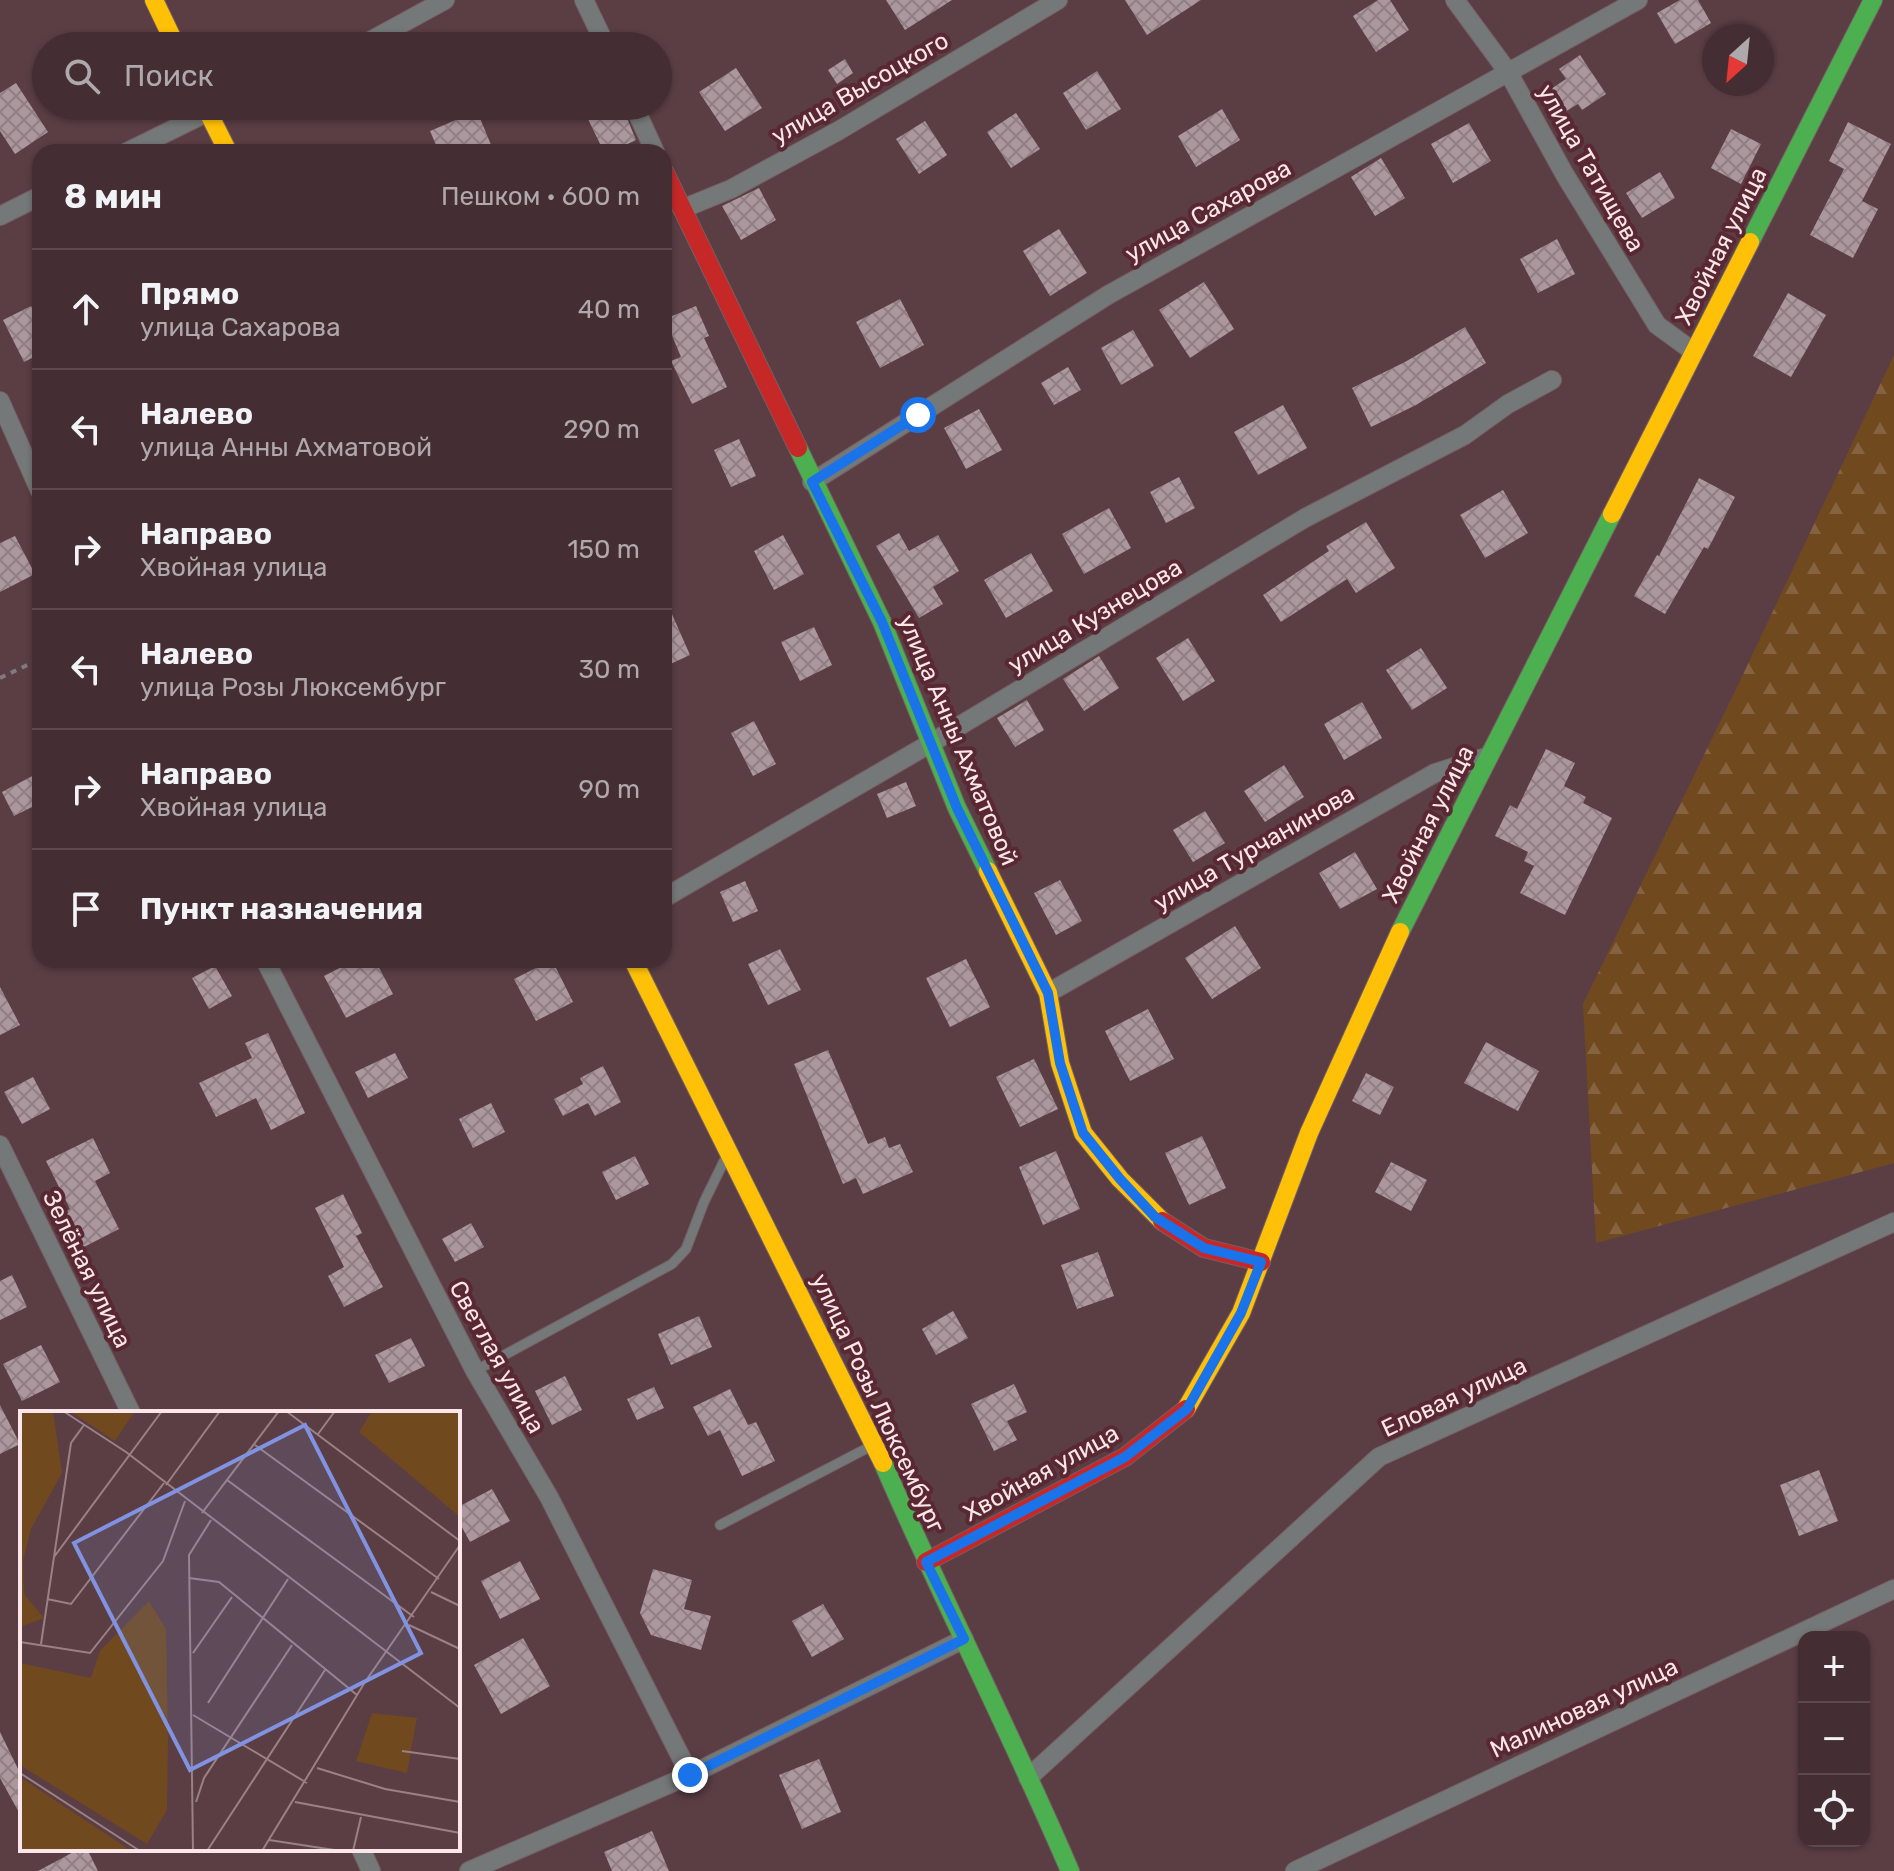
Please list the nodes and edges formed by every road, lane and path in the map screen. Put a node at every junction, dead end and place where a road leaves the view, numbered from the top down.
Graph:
1 (154, 0) edge
2 (445, 0) edge
3 (584, 0) edge
4 (1058, 0) edge
5 (1455, 0) edge
6 (1638, 0) edge
7 (1873, 0) edge
8 (169, 32) edge
9 (387, 32) edge
10 (599, 32) edge
11 (1508, 72) junction
12 (186, 120) edge
13 (212, 120) edge
14 (640, 120) edge
15 (142, 144) edge
16 (224, 144) edge
17 (651, 144) edge
18 (672, 188) edge
19 (32, 200) edge
20 (682, 209) junction
21 (0, 216) edge
22 (1694, 352) junction
23 (1552, 380) dead end
24 (0, 401) edge
25 (32, 473) edge
26 (812, 482) junction
27 (32, 663) edge
28 (0, 678) edge
29 (931, 743) junction
30 (1489, 756) junction
31 (672, 893) edge
32 (269, 968) edge
33 (637, 968) edge
34 (1048, 993) junction
35 (0, 1145) edge
36 (729, 1152) junction
37 (1894, 1222) edge
38 (1261, 1262) junction
39 (475, 1371) junction
40 (130, 1411) edge
41 (875, 1444) junction
42 (720, 1525) dead end
43 (926, 1562) junction
44 (1894, 1589) edge
45 (964, 1639) junction
46 (690, 1775) junction
47 (1028, 1778) junction
48 (362, 1851) edge
49 (371, 1871) edge
50 (469, 1871) edge
51 (1070, 1871) edge
52 (1295, 1871) edge

1 - 8 street
2 - 9 street
3 - 10 street
4 - 20 street, улица Высоцкого
5 - 11 street, улица Татищева
6 - 11 street, улица Сахарова
7 - 22 street, Хвойная улица
11 - 22 street, улица Татищева
11 - 26 street, улица Сахарова
12 - 15 street
13 - 16 street
14 - 17 street
18 - 20 street, улица Анны Ахматовой
19 - 21 street
20 - 26 street, улица Анны Ахматовой
22 - 30 street, Хвойная улица
23 - 29 street, улица Кузнецова
24 - 25 street
26 - 29 street, улица Анны Ахматовой
27 - 28 path
29 - 31 street, улица Кузнецова
29 - 34 street, улица Анны Ахматовой
30 - 34 street, улица Турчанинова
30 - 38 street, Хвойная улица
32 - 39 street, Светлая улица
33 - 36 street, улица Розы Люксембург
34 - 38 street, улица Анны Ахматовой
35 - 40 street, Зелёная улица
36 - 39 lane
36 - 41 street, улица Розы Люксембург
37 - 47 street, Еловая улица
38 - 43 street, Хвойная улица
39 - 46 street, Светлая улица
41 - 42 lane
41 - 43 street, улица Розы Люксембург
43 - 45 street, улица Розы Люксембург
44 - 52 street, Малиновая улица
45 - 46 street
45 - 47 street, улица Розы Люксембург
46 - 50 street
47 - 51 street, улица Розы Люксембург
48 - 49 street

